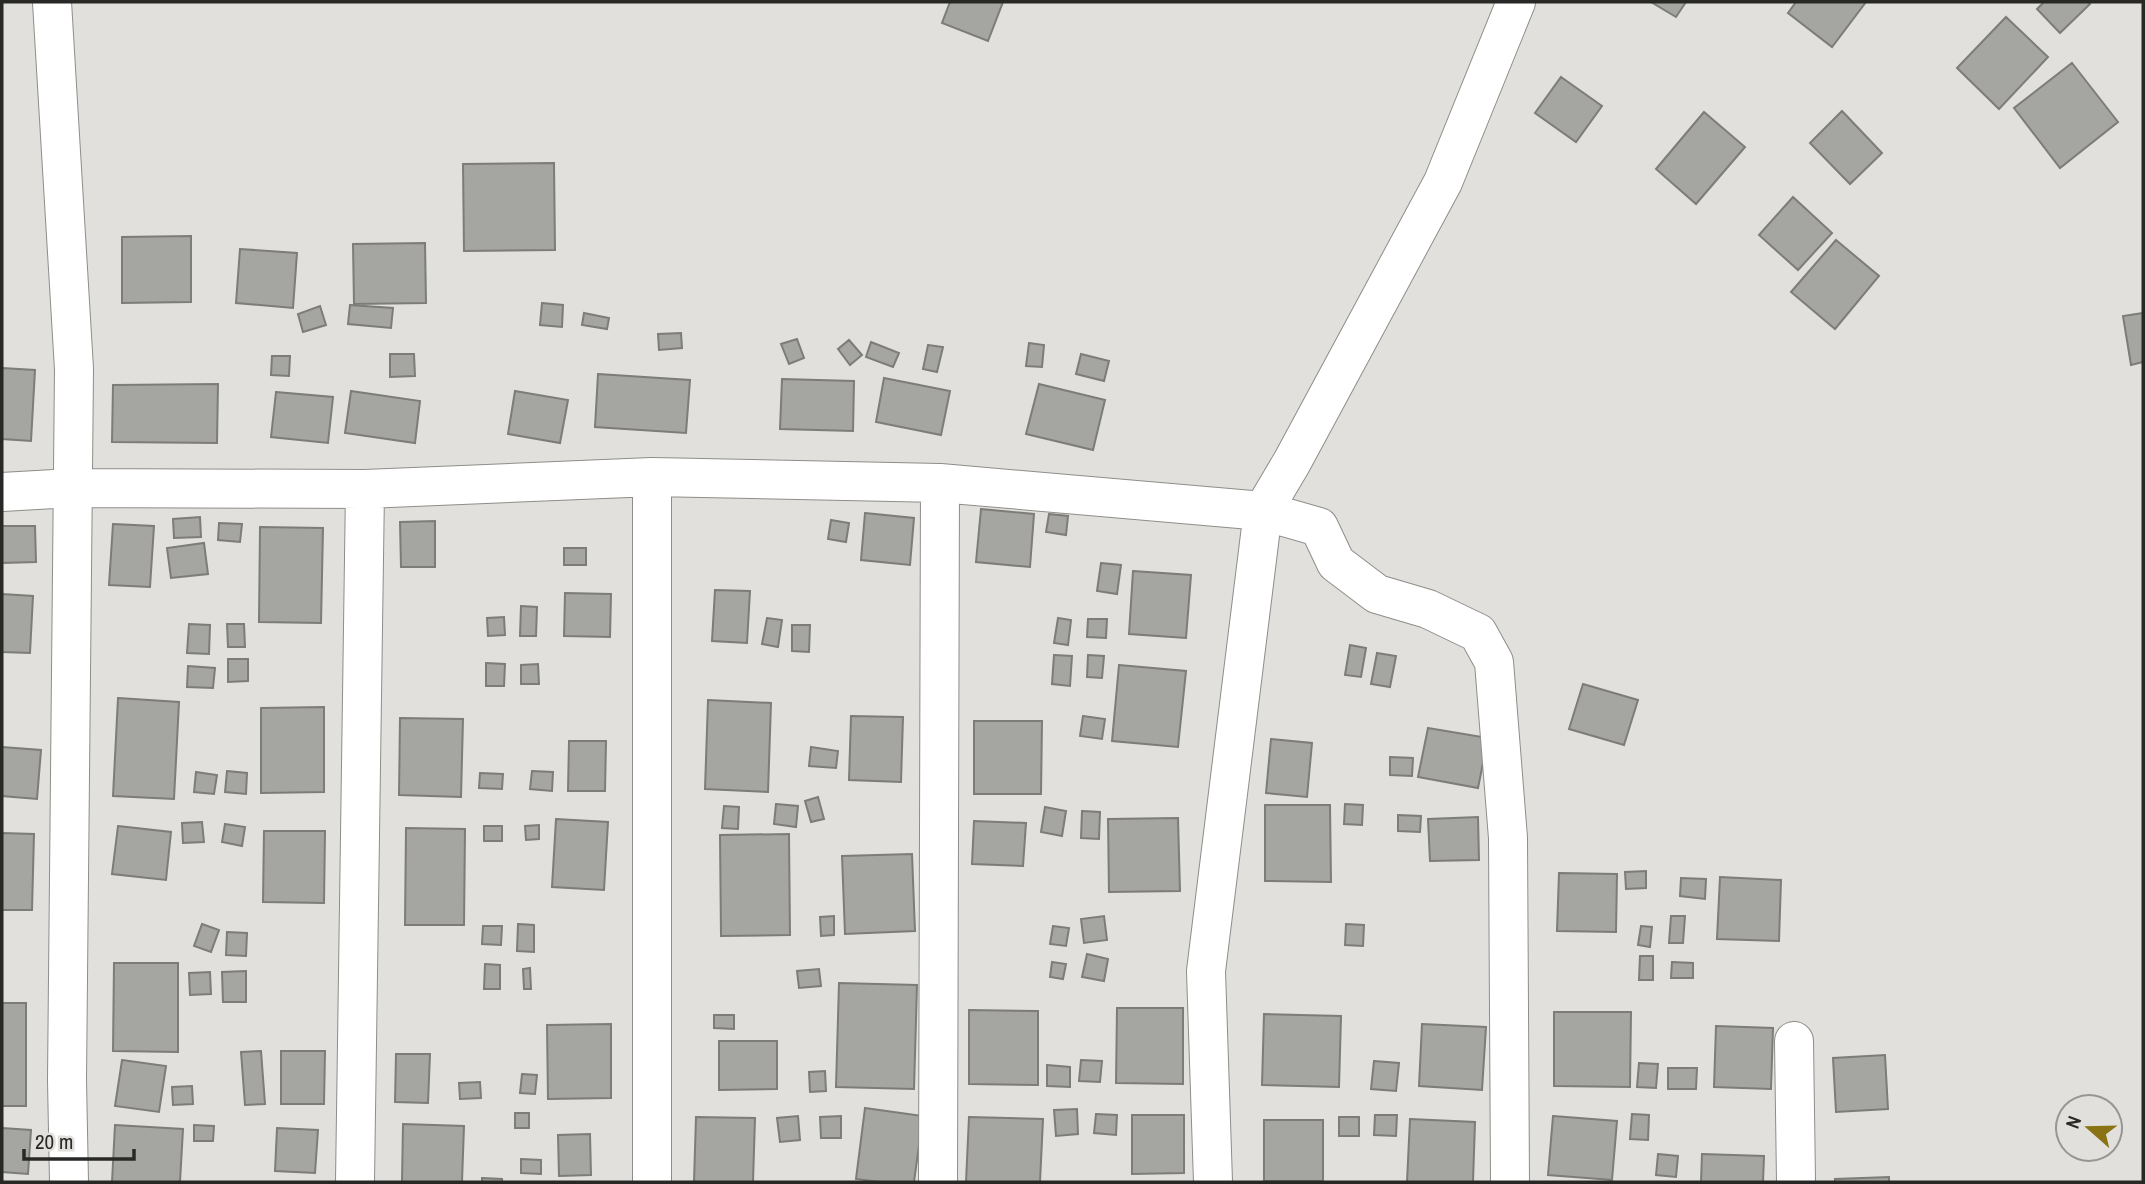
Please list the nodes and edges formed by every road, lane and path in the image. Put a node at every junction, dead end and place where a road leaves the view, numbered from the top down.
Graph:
1 (52, 2) edge
2 (1516, 2) edge
3 (652, 477) junction
4 (940, 483) junction
5 (72, 488) junction
6 (365, 489) junction
7 (2, 492) edge
8 (1263, 511) junction
9 (1794, 1041) dead end
10 (69, 1182) edge
11 (355, 1182) edge
12 (652, 1182) edge
13 (938, 1182) edge
14 (1213, 1182) edge
15 (1510, 1182) edge
16 (1796, 1182) edge

1 - 5 street
2 - 8 street
3 - 4 street
3 - 6 street
3 - 12 street
4 - 8 street
4 - 13 street
5 - 6 street
5 - 7 street
5 - 10 street
6 - 11 street
8 - 14 street
8 - 15 street
9 - 16 street

